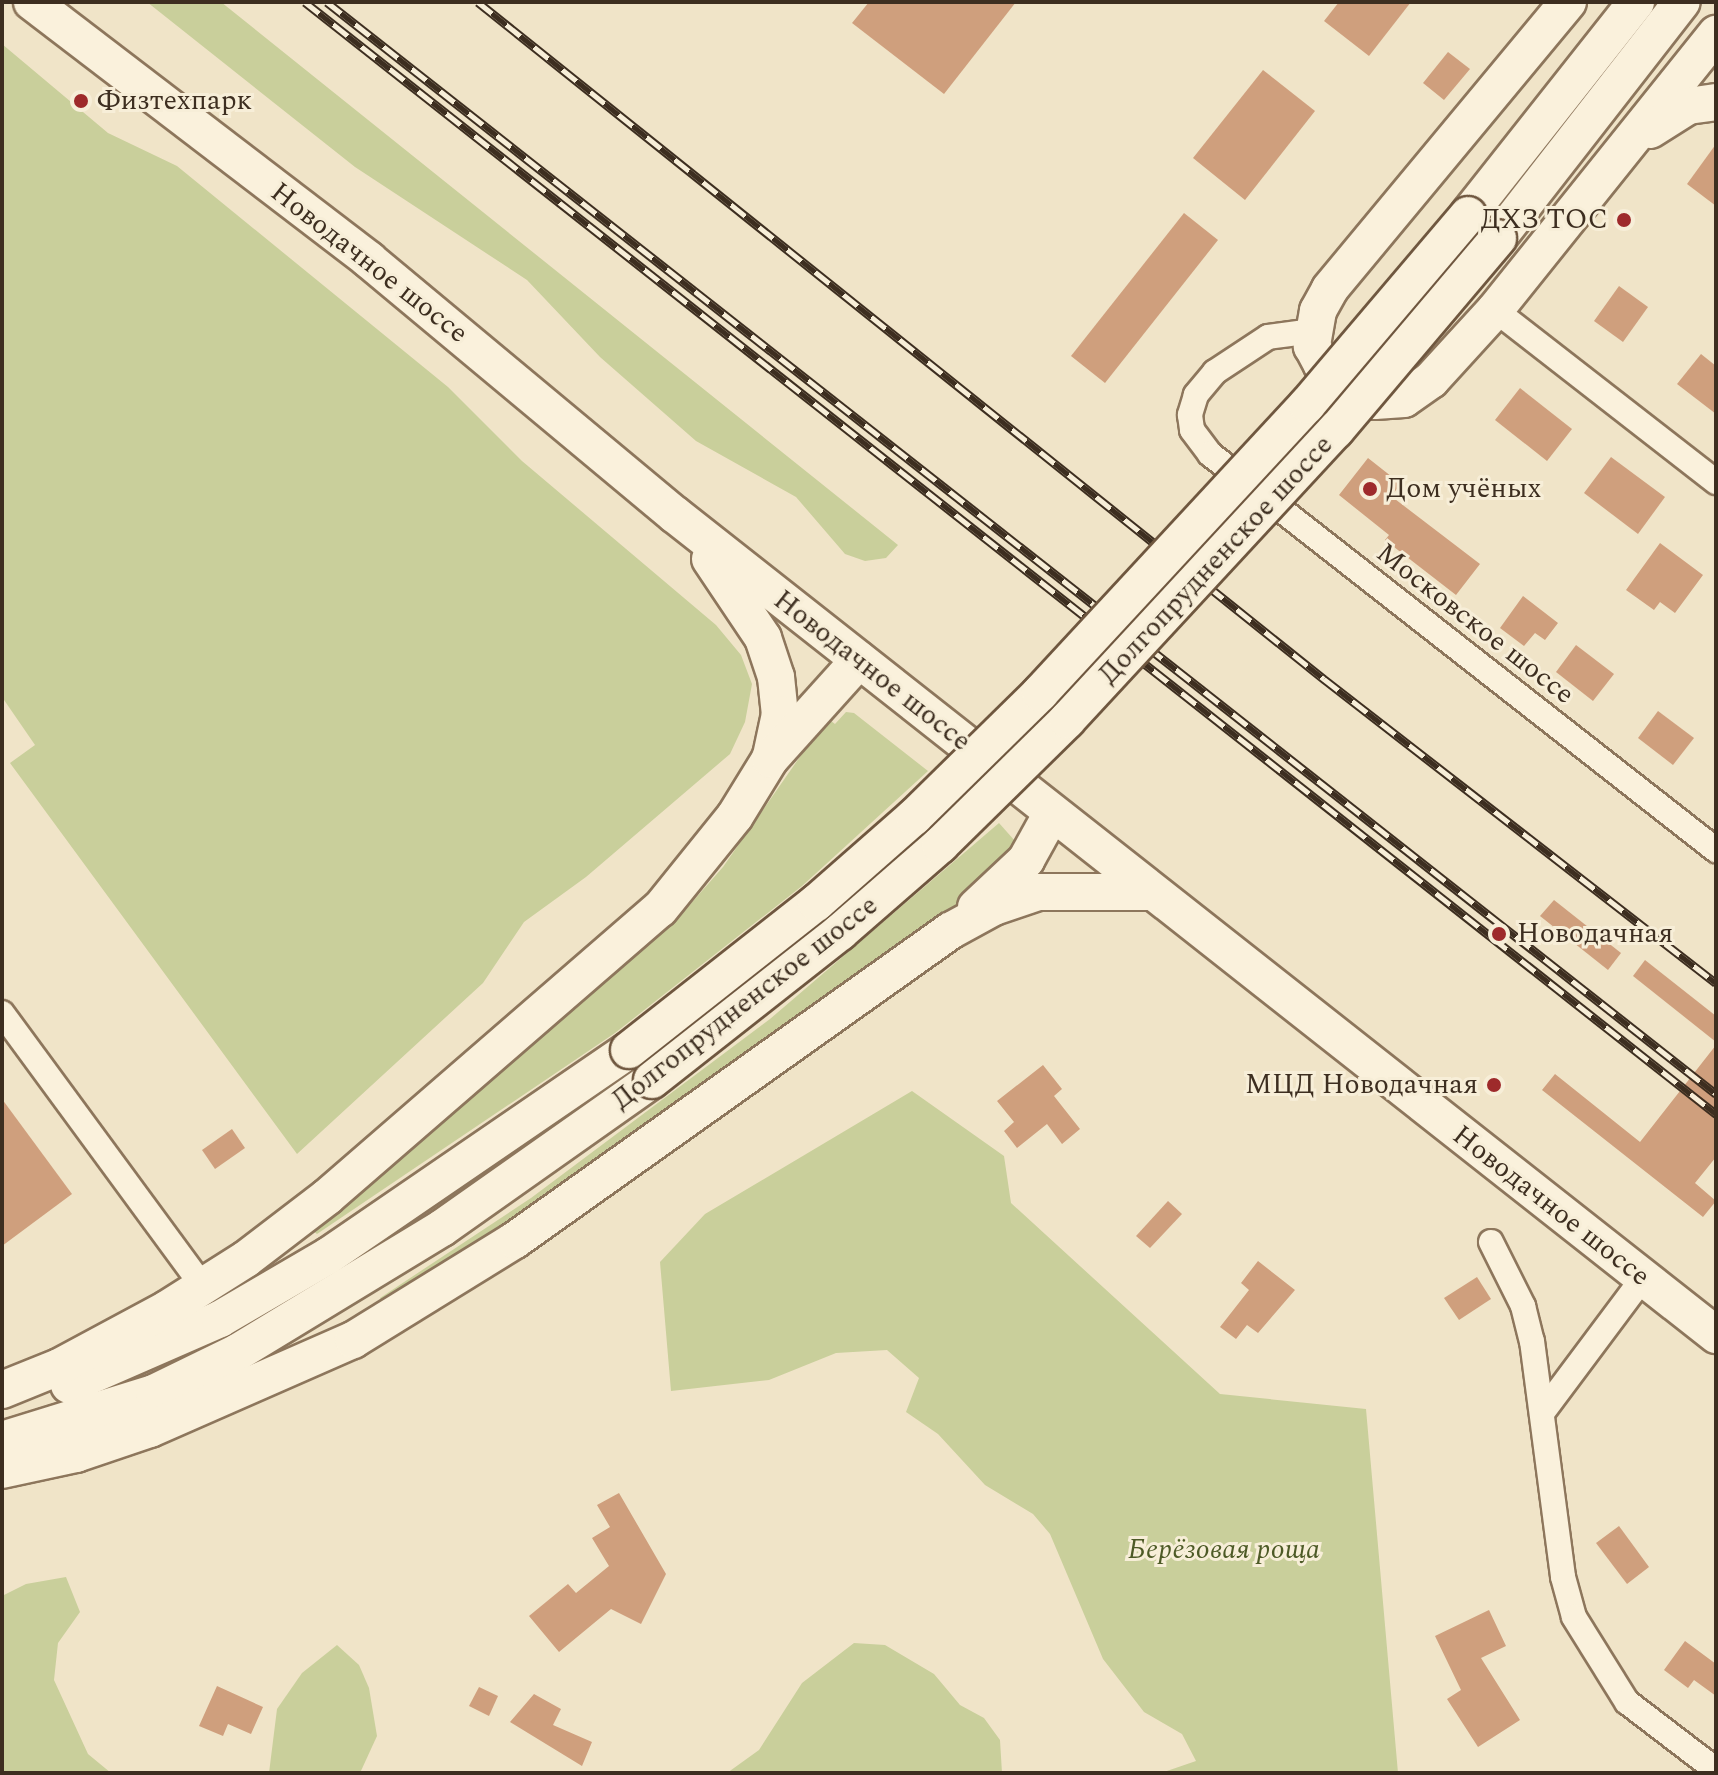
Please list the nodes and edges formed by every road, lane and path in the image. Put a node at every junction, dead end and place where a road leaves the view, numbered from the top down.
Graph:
1 (32, 2) edge
2 (1568, 2) edge
3 (1636, 2) edge
4 (1682, 2) edge
5 (1545, 16) edge
6 (1716, 34) edge
7 (1716, 102) edge
8 (1625, 151) junction
9 (1495, 310) junction
10 (1313, 331) junction
11 (1716, 482) edge
12 (674, 514) junction
13 (859, 660) junction
14 (770, 759) junction
15 (1052, 813) junction
16 (1716, 850) edge
17 (1150, 892) junction
18 (950, 931) junction
19 (2, 1013) edge
20 (1491, 1242) dead end
21 (1643, 1278) junction
22 (203, 1287) junction
23 (1716, 1335) edge
24 (2, 1390) edge
25 (2, 1408) edge
26 (1542, 1413) junction
27 (2, 1440) edge
28 (2, 1470) edge
29 (1716, 1770) edge

1 - 12 main road, Новодачное шоссе
2 - 5 main road
3 - 25 main road, Долгопрудненское шоссе, bridge
4 - 27 main road, Долгопрудненское шоссе, bridge
5 - 10 main road
6 - 8 main road
7 - 8 main road
8 - 9 main road
9 - 10 main road
9 - 11 street
10 - 16 street, Московское шоссе
12 - 13 main road, Новодачное шоссе
12 - 14 main road
13 - 14 main road
13 - 15 main road, Новодачное шоссе
14 - 22 main road
15 - 17 main road, Новодачное шоссе
15 - 18 main road
17 - 18 main road
17 - 21 main road, Новодачное шоссе
18 - 28 main road
19 - 22 street
20 - 26 street
21 - 23 main road, Новодачное шоссе
21 - 26 street
22 - 24 main road
26 - 29 street

